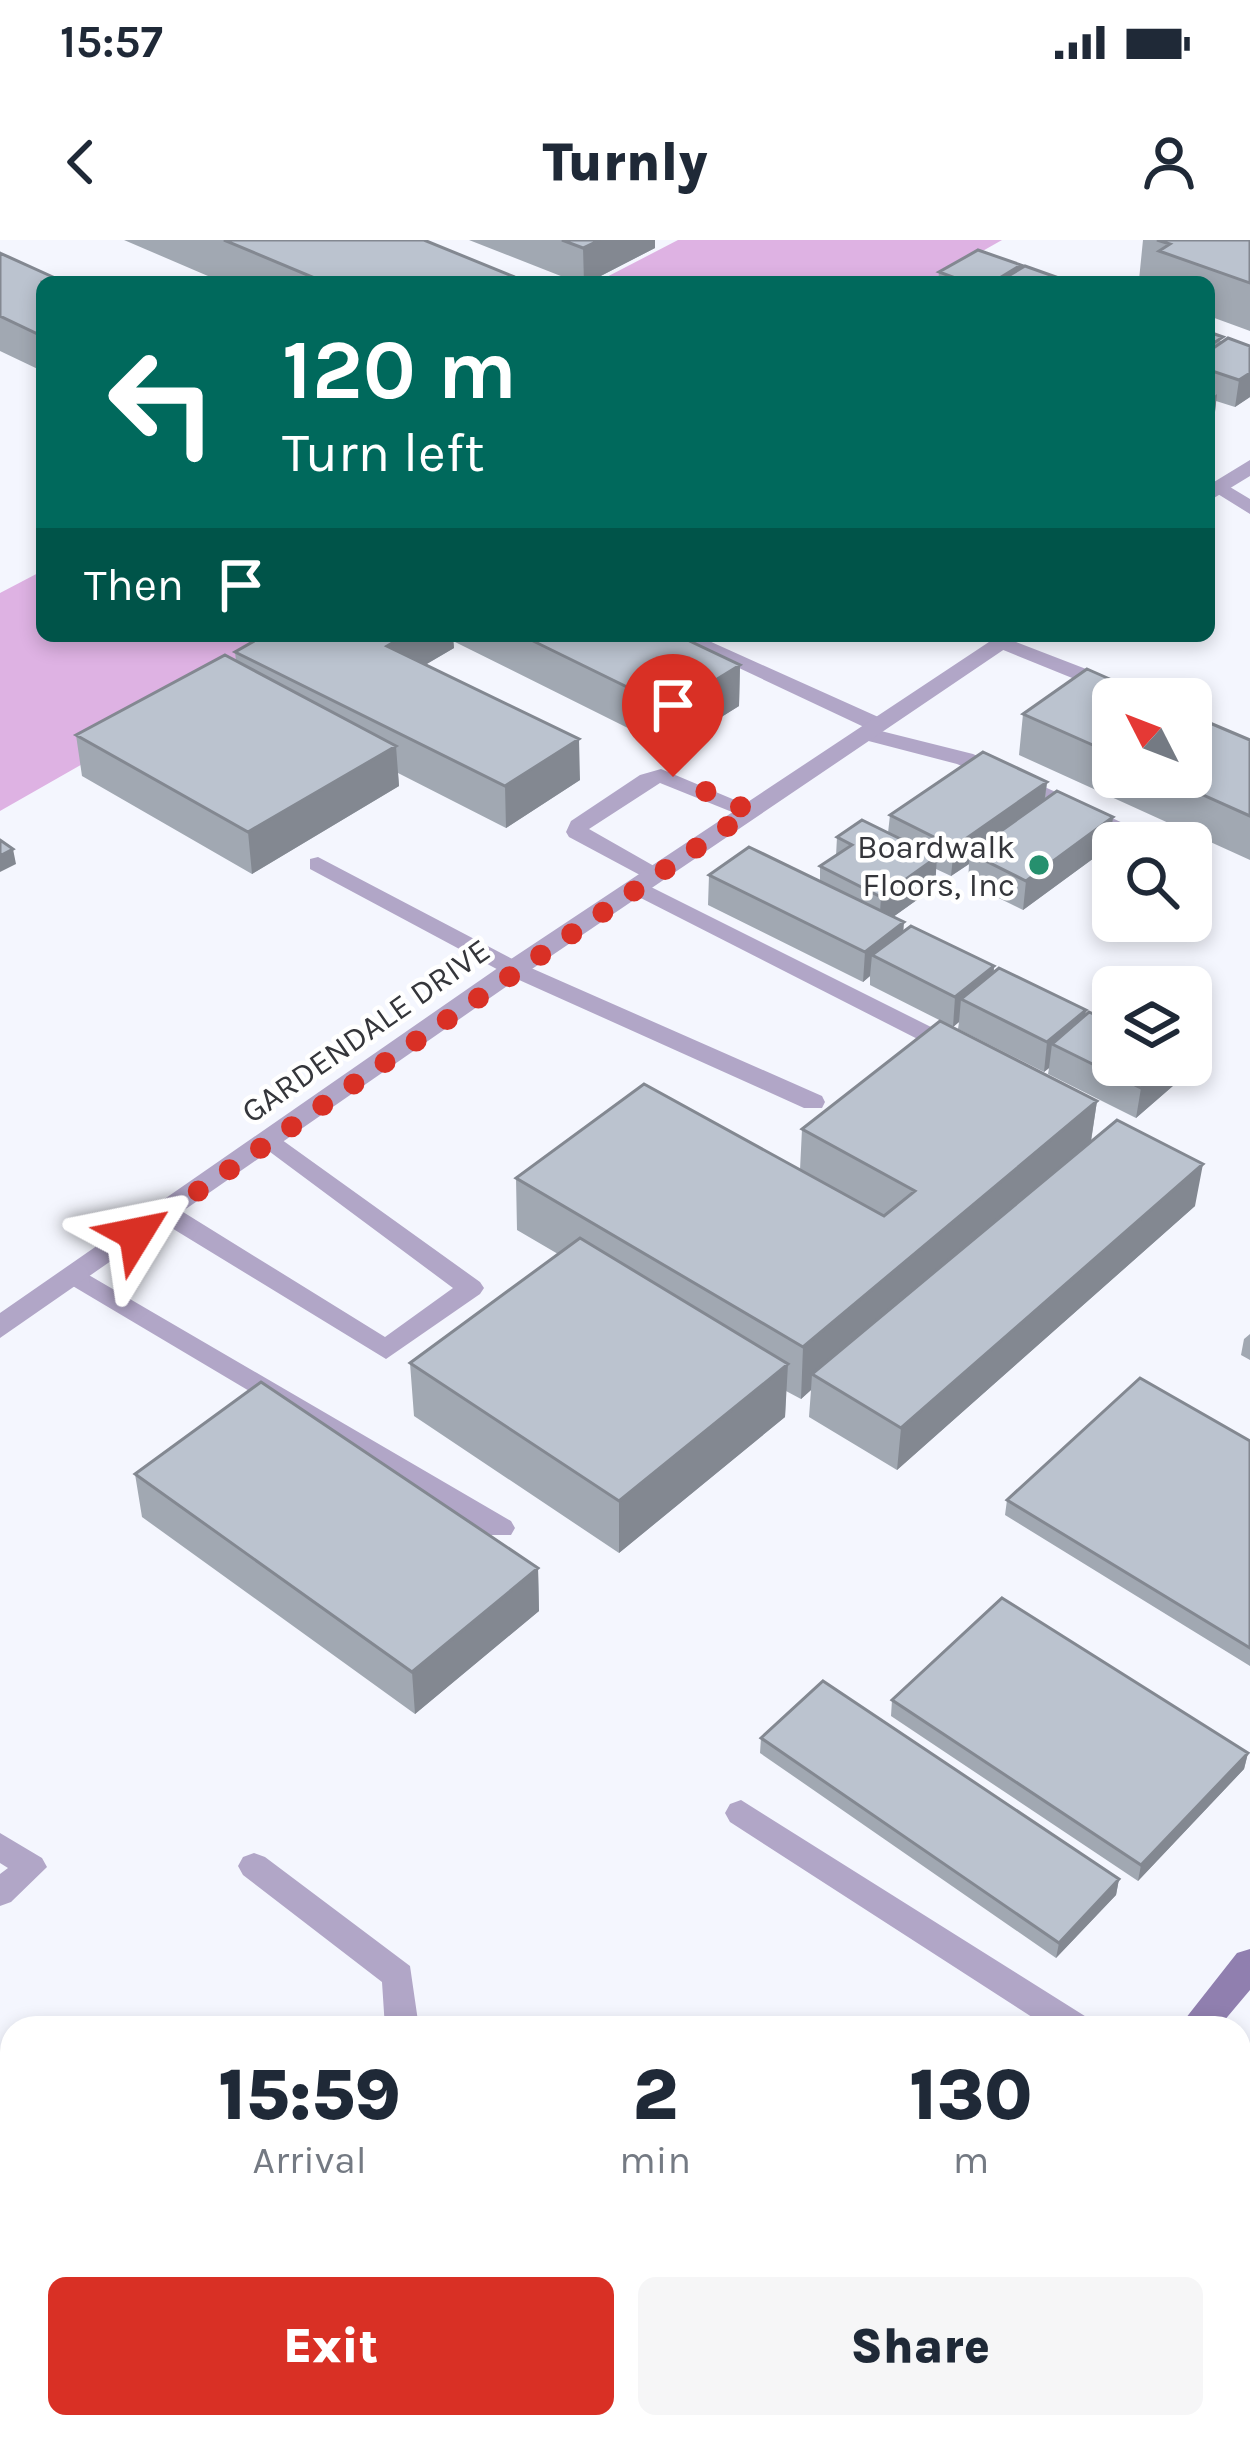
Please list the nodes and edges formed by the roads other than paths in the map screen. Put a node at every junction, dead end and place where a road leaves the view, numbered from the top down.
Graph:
1 (1250, 466) edge
2 (1215, 490) edge
3 (1215, 491) edge
4 (1250, 508) edge
5 (693, 642) edge
6 (1003, 642) edge
7 (1015, 642) edge
8 (1096, 678) edge
9 (871, 729) junction
10 (750, 811) junction
11 (1109, 822) edge
12 (318, 864) dead end
13 (645, 881) junction
14 (514, 969) junction
15 (972, 1057) edge
16 (813, 1102) dead end
17 (271, 1140) junction
18 (166, 1213) junction
19 (75, 1276) junction
20 (0, 1328) edge
21 (501, 1528) dead end
22 (742, 1813) dead end
23 (0, 1846) edge
24 (254, 1866) dead end
25 (0, 1893) edge
26 (1250, 1964) edge
27 (401, 2016) edge
28 (1057, 2016) edge
29 (1206, 2016) edge

1 - 2 street
3 - 4 lane
5 - 9 lane
6 - 9 street, GARDENDALE DRIVE
7 - 8 lane
9 - 10 street, GARDENDALE DRIVE
9 - 11 lane
10 - 13 street, GARDENDALE DRIVE
10 - 13 lane
12 - 14 lane
13 - 14 street, GARDENDALE DRIVE
13 - 15 lane
14 - 16 lane
14 - 17 street, GARDENDALE DRIVE
17 - 18 street, GARDENDALE DRIVE
17 - 18 lane
18 - 19 street, GARDENDALE DRIVE
19 - 20 street, GARDENDALE DRIVE
19 - 21 lane
22 - 28 lane
23 - 25 lane
24 - 27 lane
26 - 29 street

